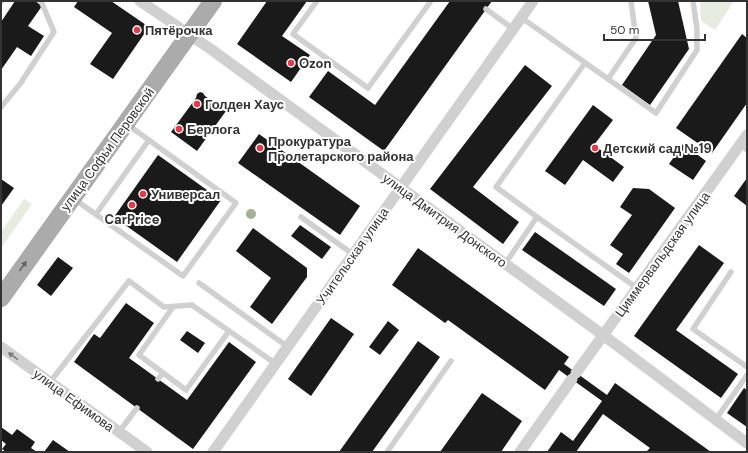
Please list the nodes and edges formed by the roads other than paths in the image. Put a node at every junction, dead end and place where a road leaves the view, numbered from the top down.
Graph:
1 (41, 1) edge
2 (140, 1) edge
3 (198, 1) edge
4 (213, 1) edge
5 (317, 1) edge
6 (431, 1) edge
7 (533, 1) edge
8 (631, 1) edge
9 (693, 1) edge
10 (486, 9) dead end
11 (522, 18) junction
12 (514, 29) junction
13 (184, 32) junction
14 (584, 63) junction
15 (608, 79) junction
16 (1, 107) edge
17 (126, 123) junction
18 (747, 135) edge
19 (149, 140) junction
20 (744, 147) edge
21 (400, 188) junction
22 (72, 197) junction
23 (96, 214) junction
24 (537, 217) junction
25 (301, 218) dead end
26 (354, 254) junction
27 (504, 264) junction
28 (731, 272) dead end
29 (1, 277) edge
30 (199, 283) dead end
31 (637, 288) junction
32 (1, 298) edge
33 (172, 307) junction
34 (229, 331) junction
35 (604, 335) junction
36 (1, 347) edge
37 (288, 347) junction
38 (452, 361) dead end
39 (276, 364) junction
40 (747, 368) edge
41 (163, 373) junction
42 (747, 375) edge
43 (158, 379) dead end
44 (50, 382) junction
45 (137, 408) dead end
46 (716, 419) junction
47 (119, 432) junction
48 (747, 443) edge
49 (147, 452) edge
50 (213, 452) edge
51 (387, 452) edge
52 (520, 452) edge

1 - 16 lane
2 - 13 street, улица Дмитрия Донского
3 - 13 main road, улица Софьи Перовской
4 - 13 main road, улица Софьи Перовской
5 - 6 lane
7 - 11 street, Учительская улица
8 - 15 lane
9 - 15 lane
10 - 12 lane
11 - 12 street, Учительская улица
11 - 14 lane
12 - 21 street, Учительская улица
13 - 17 main road, улица Софьи Перовской
13 - 21 street, улица Дмитрия Донского
13 - 29 main road, улица Софьи Перовской
14 - 15 lane
14 - 24 lane
17 - 19 lane
17 - 22 main road, улица Софьи Перовской
18 - 20 street, Циммервальдская улица
19 - 23 lane
19 - 23 lane
20 - 31 street, Циммервальдская улица
21 - 26 street, Учительская улица
21 - 27 street, улица Дмитрия Донского
22 - 23 lane
32 -> 22 main road, улица Софьи Перовской
24 - 27 lane
24 - 31 lane
25 - 26 lane
26 - 37 street, Учительская улица
27 - 35 street, улица Дмитрия Донского
28 - 40 lane
30 - 37 lane
31 - 35 street, Циммервальдская улица
33 - 34 lane
33 - 41 lane
33 - 44 lane
34 - 39 lane
34 - 41 lane
35 - 46 street, улица Дмитрия Донского
35 - 52 street, Циммервальдская улица
44 -> 36 street, улица Ефимова
37 - 39 street, Учительская улица
38 - 51 lane
39 - 50 street, Учительская улица
41 - 43 lane
42 - 46 lane
44 - 47 street, улица Ефимова
45 - 47 lane
46 - 48 street, улица Дмитрия Донского
47 - 49 street, улица Ефимова

